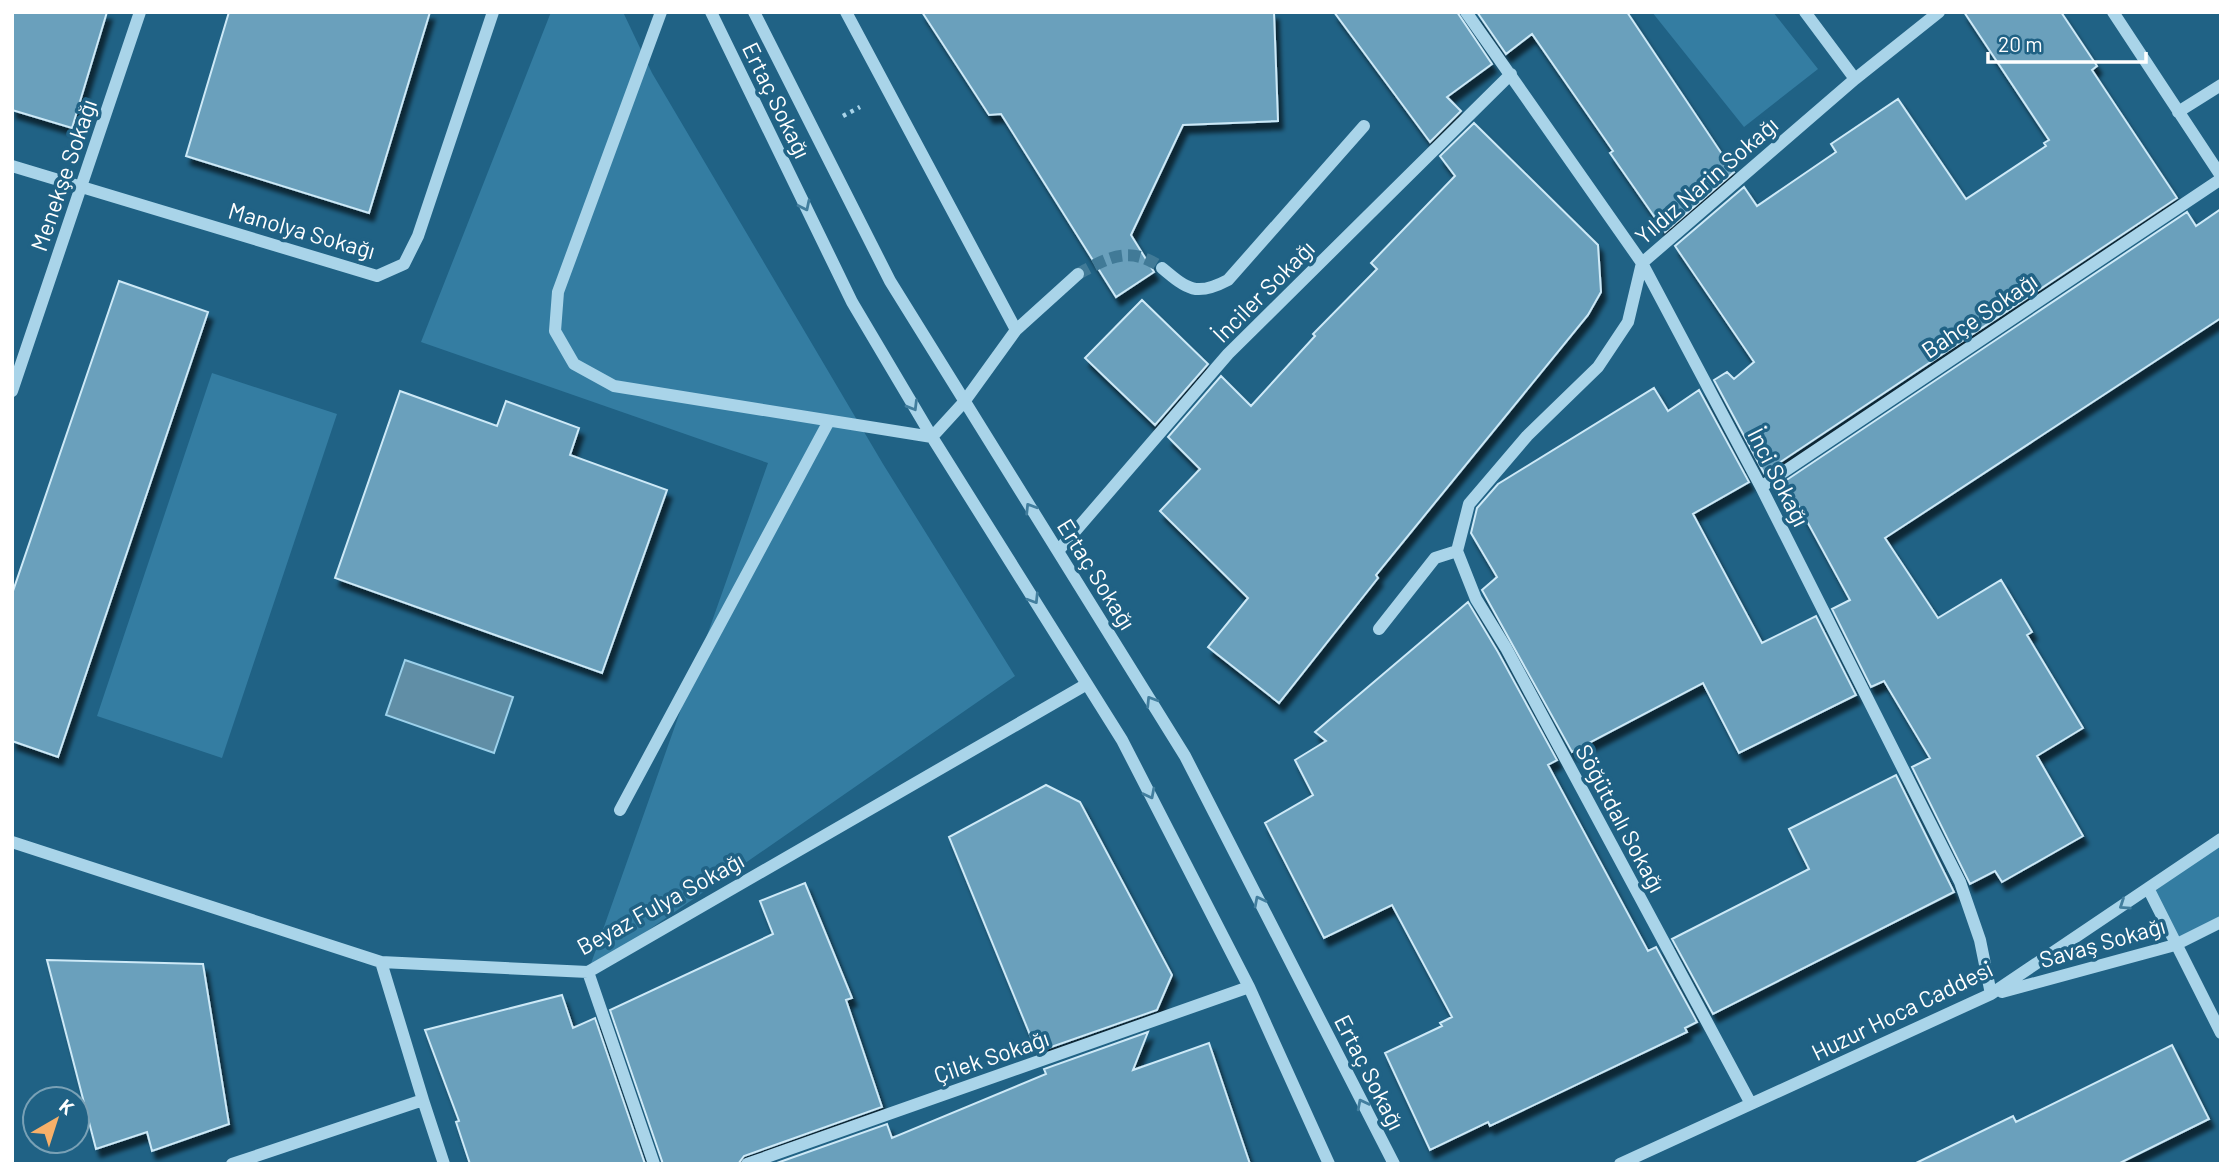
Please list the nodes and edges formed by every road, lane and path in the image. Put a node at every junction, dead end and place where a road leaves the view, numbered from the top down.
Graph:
1 (140, 12) edge
2 (493, 12) edge
3 (661, 12) edge
4 (711, 12) edge
5 (754, 12) edge
6 (846, 12) edge
7 (1466, 12) edge
8 (1805, 12) edge
9 (1939, 12) edge
10 (2113, 12) edge
11 (1511, 74) junction
12 (1855, 79) junction
13 (2221, 85) edge
14 (888, 91) junction
15 (2178, 111) junction
16 (1364, 126) dead end
17 (814, 132) junction
18 (12, 166) edge
19 (2221, 177) edge
20 (81, 187) junction
21 (1642, 262) junction
22 (1162, 268) tunnel mouth
23 (1078, 274) tunnel mouth
24 (1016, 330) junction
25 (12, 391) edge
26 (964, 402) junction
27 (829, 421) junction
28 (932, 438) junction
29 (1761, 487) junction
30 (1058, 551) junction
31 (1457, 551) junction
32 (1379, 629) dead end
33 (1087, 684) junction
34 (620, 810) dead end
35 (2221, 839) edge
36 (12, 842) edge
37 (2148, 888) junction
38 (2221, 922) edge
39 (2175, 945) junction
40 (380, 961) junction
41 (588, 972) junction
42 (1249, 987) junction
43 (1991, 994) junction
44 (2221, 1033) edge
45 (423, 1100) junction
46 (1751, 1104) junction
47 (232, 1164) edge
48 (444, 1164) edge
49 (654, 1164) edge
50 (747, 1164) edge
51 (1329, 1164) edge
52 (1394, 1164) edge
53 (1620, 1164) edge

1 - 20 street, Menekşe Sokağı
2 - 20 street, Manolya Sokağı
3 - 27 street
4 -> 28 street, Ertaç Sokağı
5 - 17 street, Ertaç Sokağı
6 - 14 street
7 - 11 street, İnci Sokağı
8 - 12 street
9 - 12 street, Yıldız Narin Sokağı
10 - 15 street
11 - 21 street, İnci Sokağı
11 - 30 street, İnciler Sokağı
12 - 21 street, Yıldız Narin Sokağı
13 - 15 street
14 - 17 path
14 - 24 street
15 - 19 street
16 - 22 street
17 - 26 street, Ertaç Sokağı
18 - 20 street, Manolya Sokağı
19 - 29 street, Bahçe Sokağı
20 - 25 street, Menekşe Sokağı
21 - 29 street, İnci Sokağı
21 - 31 street, Yıldız Narin Sokağı
23 - 24 street
24 - 26 street
26 - 28 street
30 -> 26 street, Ertaç Sokağı
27 - 28 street
27 - 34 street
28 -> 33 street, Ertaç Sokağı
29 - 43 street, İnci Sokağı
52 -> 30 street, Ertaç Sokağı
31 - 32 street
31 - 46 street, Söğütdalı Sokağı
33 - 41 street, Beyaz Fulya Sokağı
33 -> 42 street, Ertaç Sokağı
35 - 37 street, Huzur Hoca Caddesi
36 - 40 street, Beyaz Fulya Sokağı
37 - 39 street
37 -> 43 street, Huzur Hoca Caddesi
38 - 39 street, Savaş Sokağı
39 - 43 street, Savaş Sokağı
39 - 44 street
40 - 41 street, Beyaz Fulya Sokağı
40 - 45 street
41 - 49 street
42 - 50 street, Çilek Sokağı
42 - 51 street, Ertaç Sokağı
43 - 46 street, Huzur Hoca Caddesi
45 - 47 street
45 - 48 street
46 - 53 street, Huzur Hoca Caddesi

